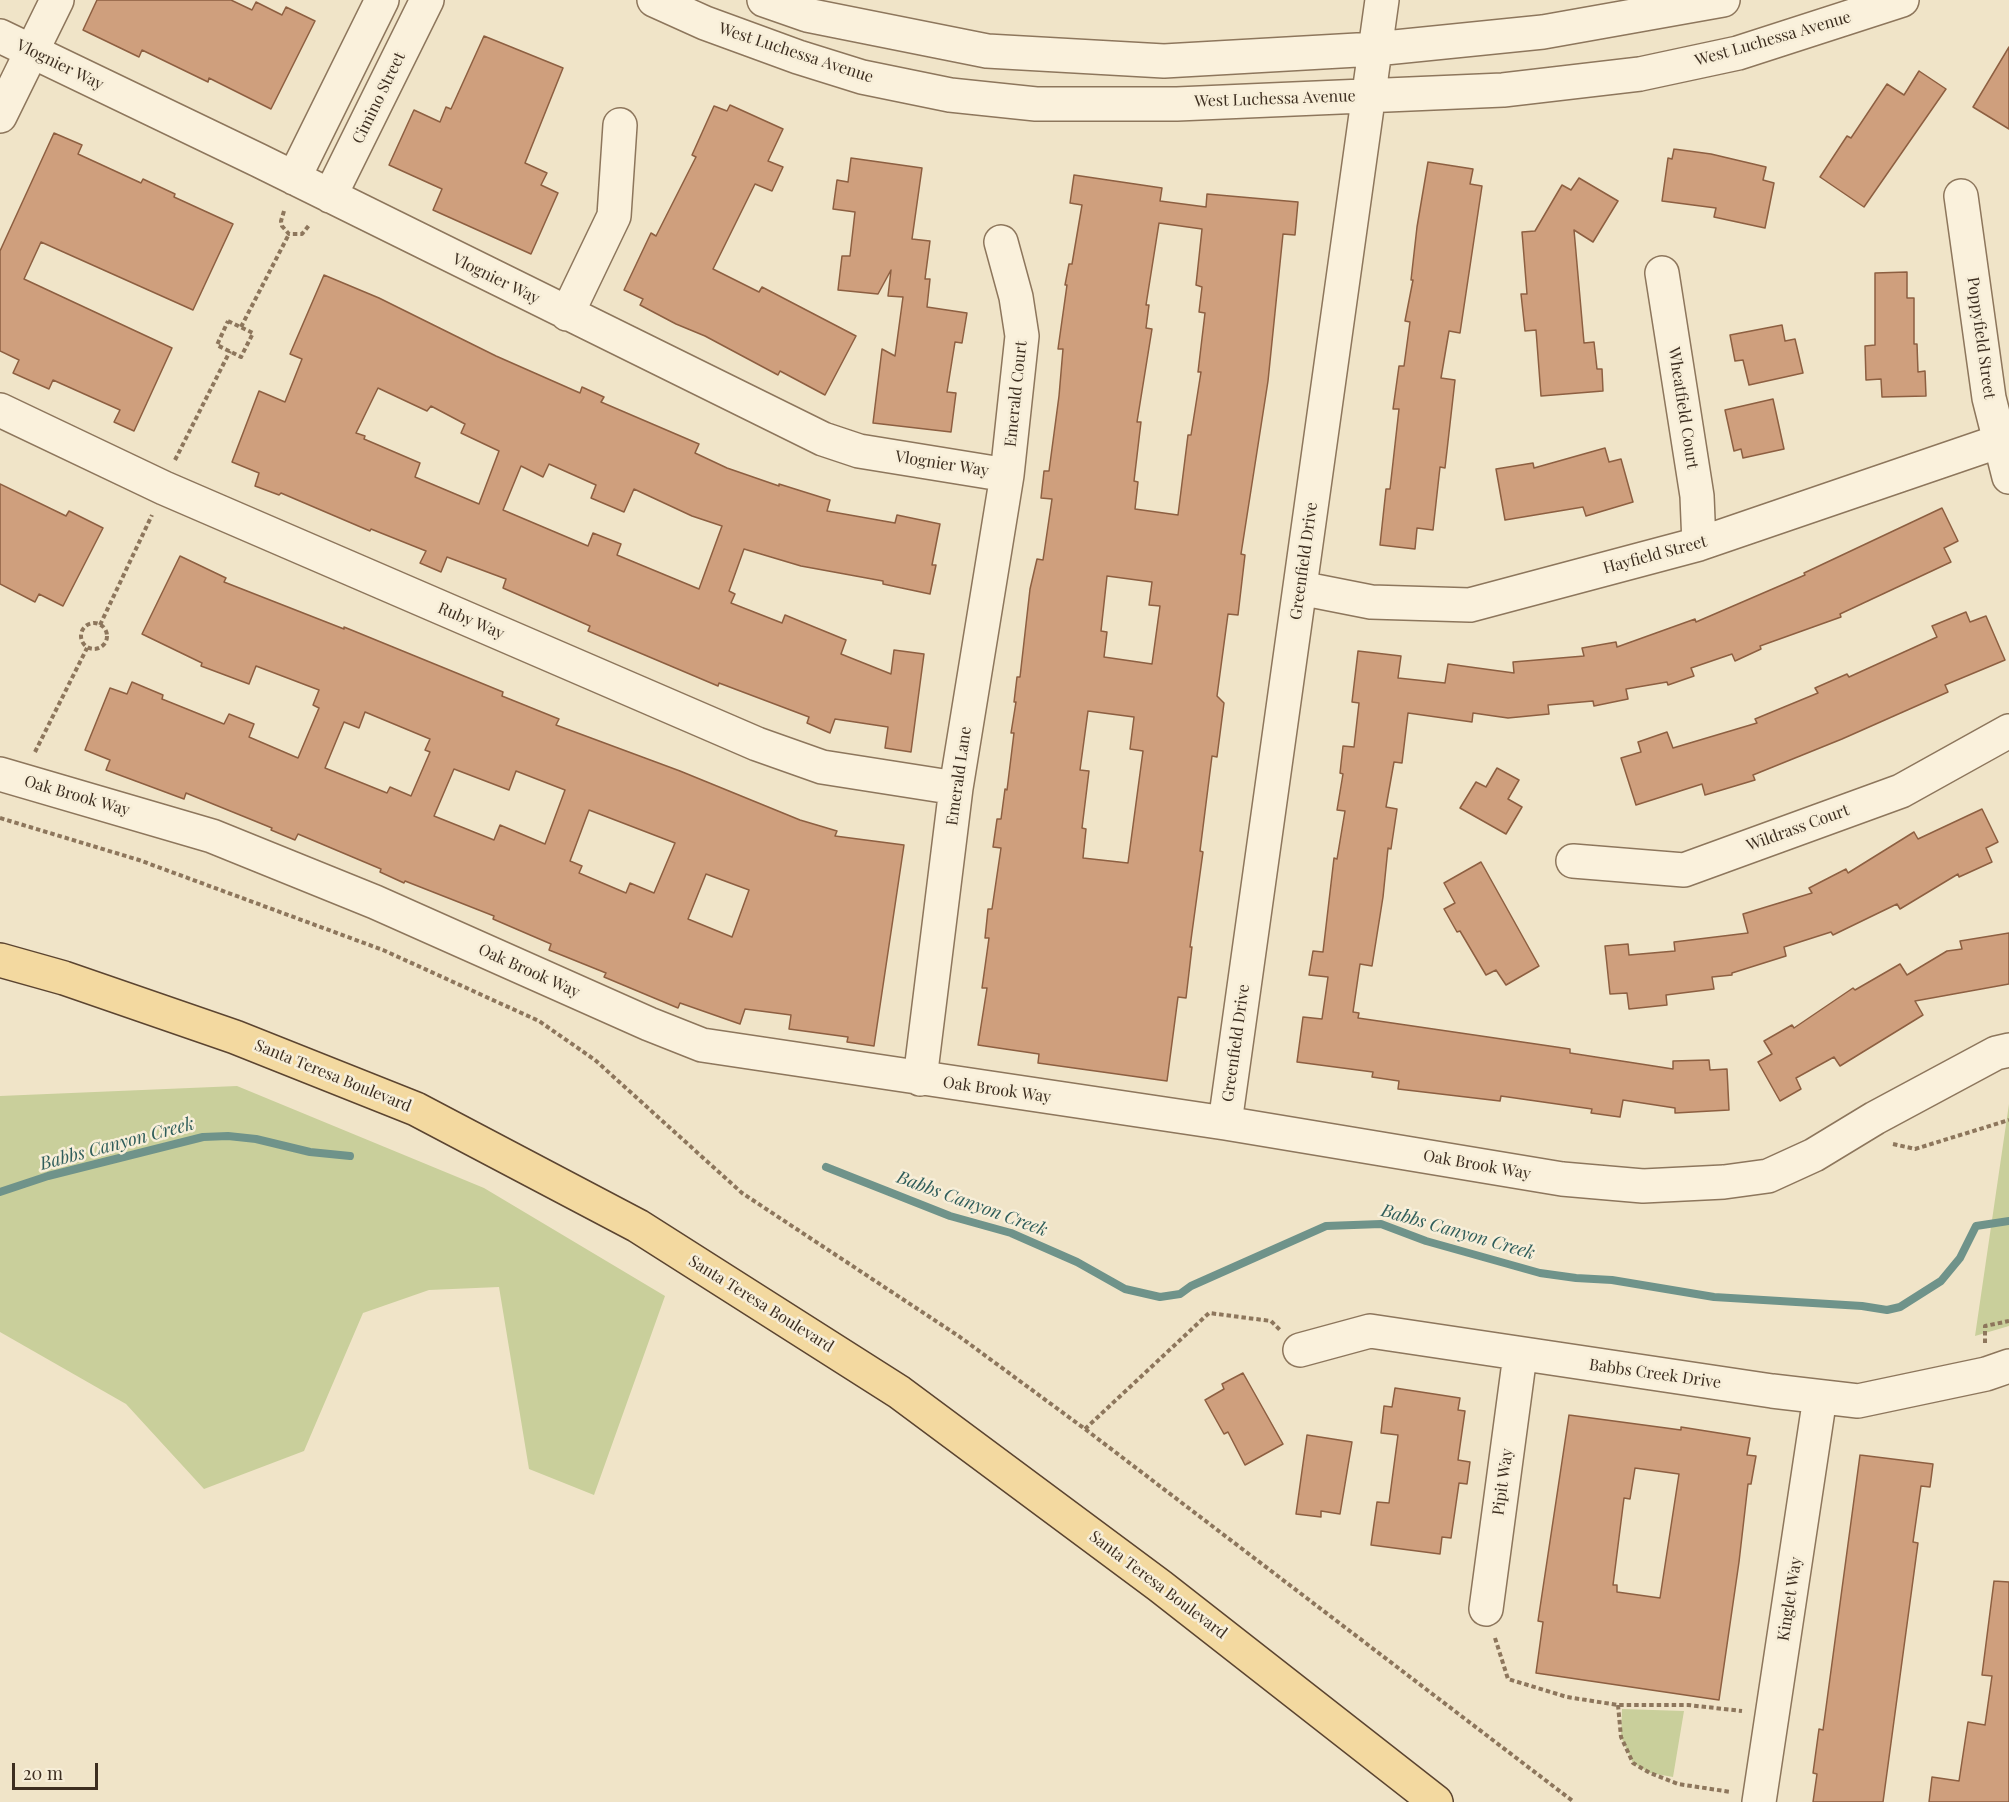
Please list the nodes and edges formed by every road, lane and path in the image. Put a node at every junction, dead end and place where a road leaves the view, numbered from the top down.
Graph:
1 (57, 0) edge
2 (382, 0) edge
3 (428, 0) edge
4 (654, 0) edge
5 (764, 0) edge
6 (1382, 0) edge
7 (1723, 0) edge
8 (1902, 0) edge
9 (0, 36) edge
10 (1375, 49) junction
11 (32, 52) junction
12 (1369, 95) junction
13 (0, 116) edge
14 (620, 125) dead end
15 (294, 178) junction
16 (330, 196) junction
17 (1961, 196) dead end
18 (284, 211) dead end
19 (310, 224) dead end
20 (289, 234) junction
21 (1001, 242) dead end
22 (1662, 273) dead end
23 (567, 314) junction
24 (241, 327) junction
25 (230, 351) junction
26 (0, 410) edge
27 (2000, 441) junction
28 (173, 467) dead end
29 (1007, 475) junction
30 (2009, 477) edge
31 (154, 511) dead end
32 (1699, 544) junction
33 (1300, 588) junction
34 (100, 625) junction
35 (87, 648) junction
36 (2009, 731) edge
37 (35, 752) dead end
38 (0, 774) edge
39 (956, 788) junction
40 (0, 819) edge
41 (1573, 861) dead end
42 (0, 960) edge
43 (2009, 1050) edge
44 (920, 1078) junction
45 (2009, 1120) edge
46 (1225, 1123) junction
47 (1848, 1134) junction
48 (1300, 1350) joint
49 (1520, 1355) junction
50 (2009, 1366) edge
51 (1820, 1396) junction
52 (1085, 1429) junction
53 (1486, 1609) joint
54 (1618, 1705) junction
55 (1773, 1714) junction
56 (1760, 1799) edge
57 (1436, 1802) edge
58 (1574, 1802) edge

1 - 11 street
2 - 15 street
3 - 16 street, Cimino Street
4 - 12 street, West Luchessa Avenue
5 - 10 street
6 - 10 street, Greenfield Drive
7 - 10 street
8 - 12 street, West Luchessa Avenue
9 - 11 street, Vlognier Way
10 - 12 street, Greenfield Drive
11 - 13 street
11 - 15 street, Vlognier Way
12 - 33 street, Greenfield Drive
14 - 23 street
15 - 16 street, Vlognier Way
16 - 23 street, Vlognier Way
17 - 27 street, Poppyfield Street
18 - 20 path
19 - 20 path
20 - 24 path
21 - 29 street, Emerald Court
22 - 32 street, Wheatfield Court
23 - 29 street, Vlognier Way
24 - 25 path
24 - 25 path
25 - 28 path
26 - 39 street, Ruby Way
27 - 30 street, Poppyfield Street
27 - 32 street, Hayfield Street
29 - 39 street, Emerald Lane
31 - 34 path
32 - 33 street, Hayfield Street
33 - 46 street, Greenfield Drive
34 - 35 path
34 - 35 path
35 - 37 path
36 - 41 street, Wildrass Court
38 - 44 street, Oak Brook Way
39 - 44 street, Emerald Lane
40 - 52 path
42 - 57 main road, Santa Teresa Boulevard
43 - 47 street, Oak Brook Way
44 - 46 street, Oak Brook Way
45 - 47 path
46 - 47 street, Oak Brook Way
48 - 49 street, Babbs Creek Drive
48 - 52 path
49 - 51 street, Babbs Creek Drive
49 - 53 street, Pipit Way
50 - 51 street, Babbs Creek Drive
51 - 55 street, Kinglet Way
52 - 58 path
53 - 54 path
54 - 55 path
54 - 56 path
55 - 56 street, Kinglet Way

